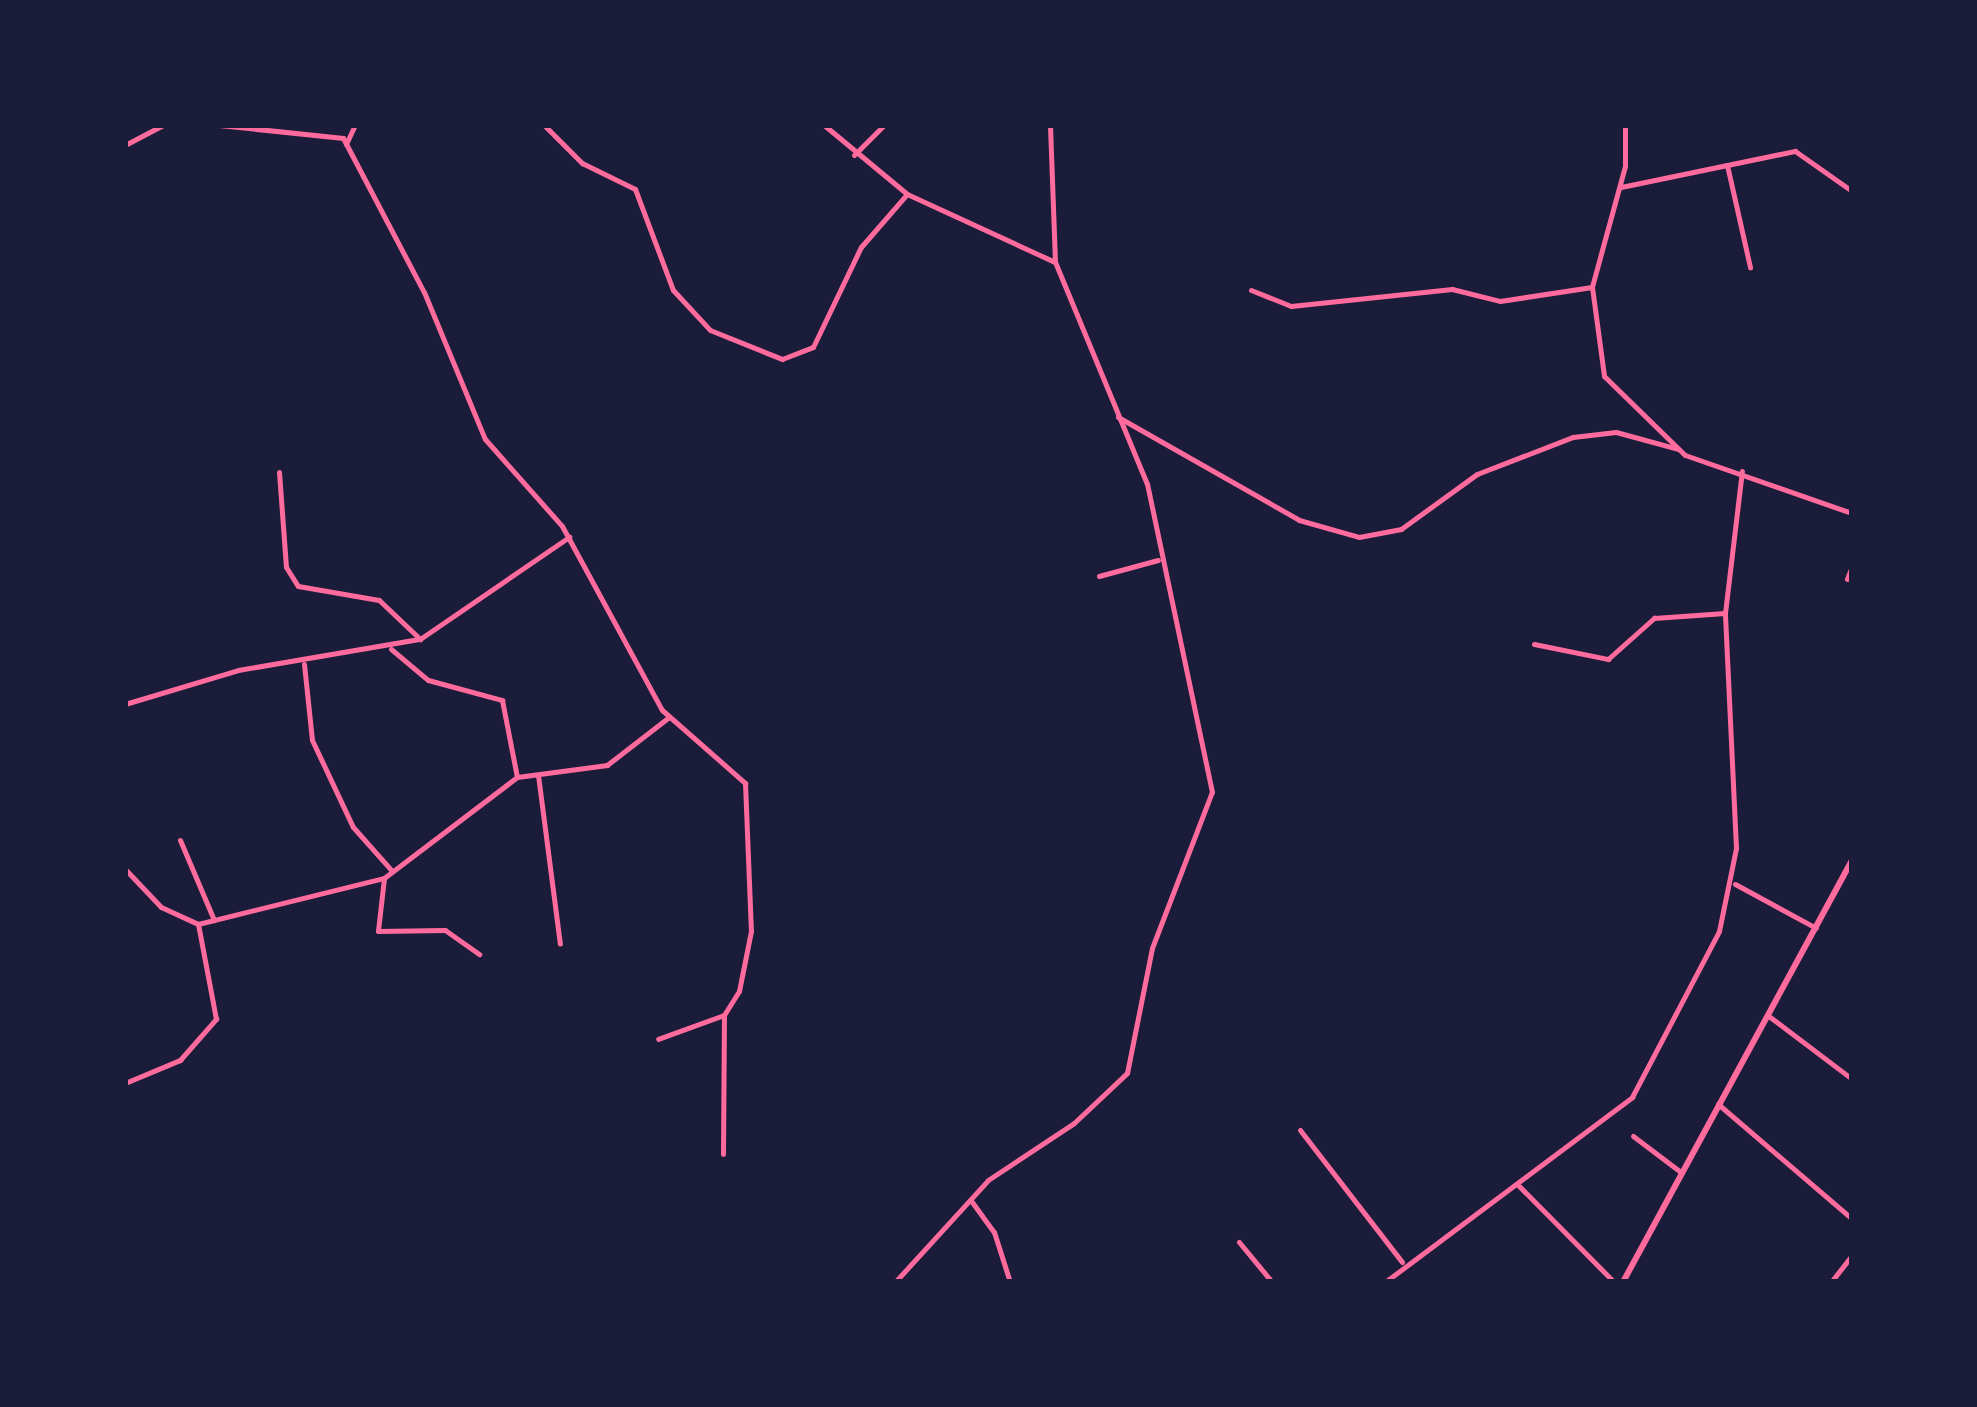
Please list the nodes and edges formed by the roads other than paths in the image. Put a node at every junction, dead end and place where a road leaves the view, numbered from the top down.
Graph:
1 (163, 125) edge
2 (219, 125) edge
3 (356, 125) edge
4 (544, 125) edge
5 (824, 125) edge
6 (884, 125) edge
7 (1050, 125) edge
8 (1625, 125) edge
9 (346, 144) junction
10 (125, 145) edge
11 (854, 155) junction
12 (1727, 166) junction
13 (1620, 188) junction
14 (1852, 191) edge
15 (906, 194) junction
16 (1055, 262) junction
17 (1750, 268) dead end
18 (1592, 287) junction
19 (1251, 290) dead end
20 (1116, 416) junction
21 (1678, 449) junction
22 (279, 472) dead end
23 (1742, 472) junction
24 (1852, 513) edge
25 (570, 537) junction
26 (1158, 560) junction
27 (1852, 566) edge
28 (1099, 576) dead end
29 (1847, 579) dead end
30 (1725, 613) junction
31 (420, 638) junction
32 (1534, 644) dead end
33 (391, 649) junction
34 (304, 664) junction
35 (125, 704) edge
36 (670, 717) junction
37 (538, 775) junction
38 (517, 777) junction
39 (180, 840) dead end
40 (1852, 861) edge
41 (125, 870) edge
42 (392, 872) junction
43 (384, 878) junction
44 (1734, 883) junction
45 (214, 920) junction
46 (198, 924) junction
47 (1816, 928) junction
48 (560, 944) dead end
49 (479, 954) dead end
50 (724, 1015) junction
51 (1770, 1018) junction
52 (658, 1039) dead end
53 (1852, 1079) edge
54 (125, 1083) edge
55 (1717, 1102) junction
56 (1300, 1130) dead end
57 (1634, 1136) dead end
58 (723, 1154) dead end
59 (1682, 1174) junction
60 (1518, 1185) junction
61 (972, 1202) junction
62 (1852, 1220) edge
63 (1238, 1242) dead end
64 (1852, 1255) edge
65 (1402, 1262) junction
66 (895, 1282) edge
67 (1010, 1282) edge
68 (1270, 1282) edge
69 (1386, 1282) edge
70 (1614, 1282) edge
71 (1623, 1282) edge
72 (1831, 1282) edge

1 - 10 street
2 - 9 street
3 - 9 street
4 - 15 street
5 - 11 street
6 - 11 street
7 - 16 street
8 - 13 street
9 - 25 street
11 - 15 street
12 - 13 street
12 - 14 street
12 - 17 street
13 - 18 street
15 - 16 street
16 - 20 street
18 - 19 street
18 - 21 street
20 - 21 street
20 - 26 street
21 - 23 street
22 - 31 street
23 - 24 street
23 - 30 street
25 - 31 street
25 - 36 street
26 - 28 street
26 - 61 street
27 - 29 street
30 - 32 street
30 - 44 street
31 - 33 street
33 - 34 street
33 - 38 street
34 - 35 street
34 - 42 street
36 - 37 street
36 - 50 street
37 - 38 street
37 - 48 street
38 - 42 street
39 - 45 street
40 - 47 street
41 - 46 street
42 - 43 street
43 - 45 street
43 - 49 street
44 - 47 street
44 - 60 street
45 - 46 street
46 - 54 street
47 - 51 street
50 - 52 street
50 - 58 street
51 - 53 street
51 - 55 street
55 - 59 street
55 - 62 street
56 - 65 street
57 - 59 street
59 - 71 street
60 - 65 street
60 - 70 street
61 - 66 street
61 - 67 street
63 - 68 street
64 - 72 street
65 - 69 street

